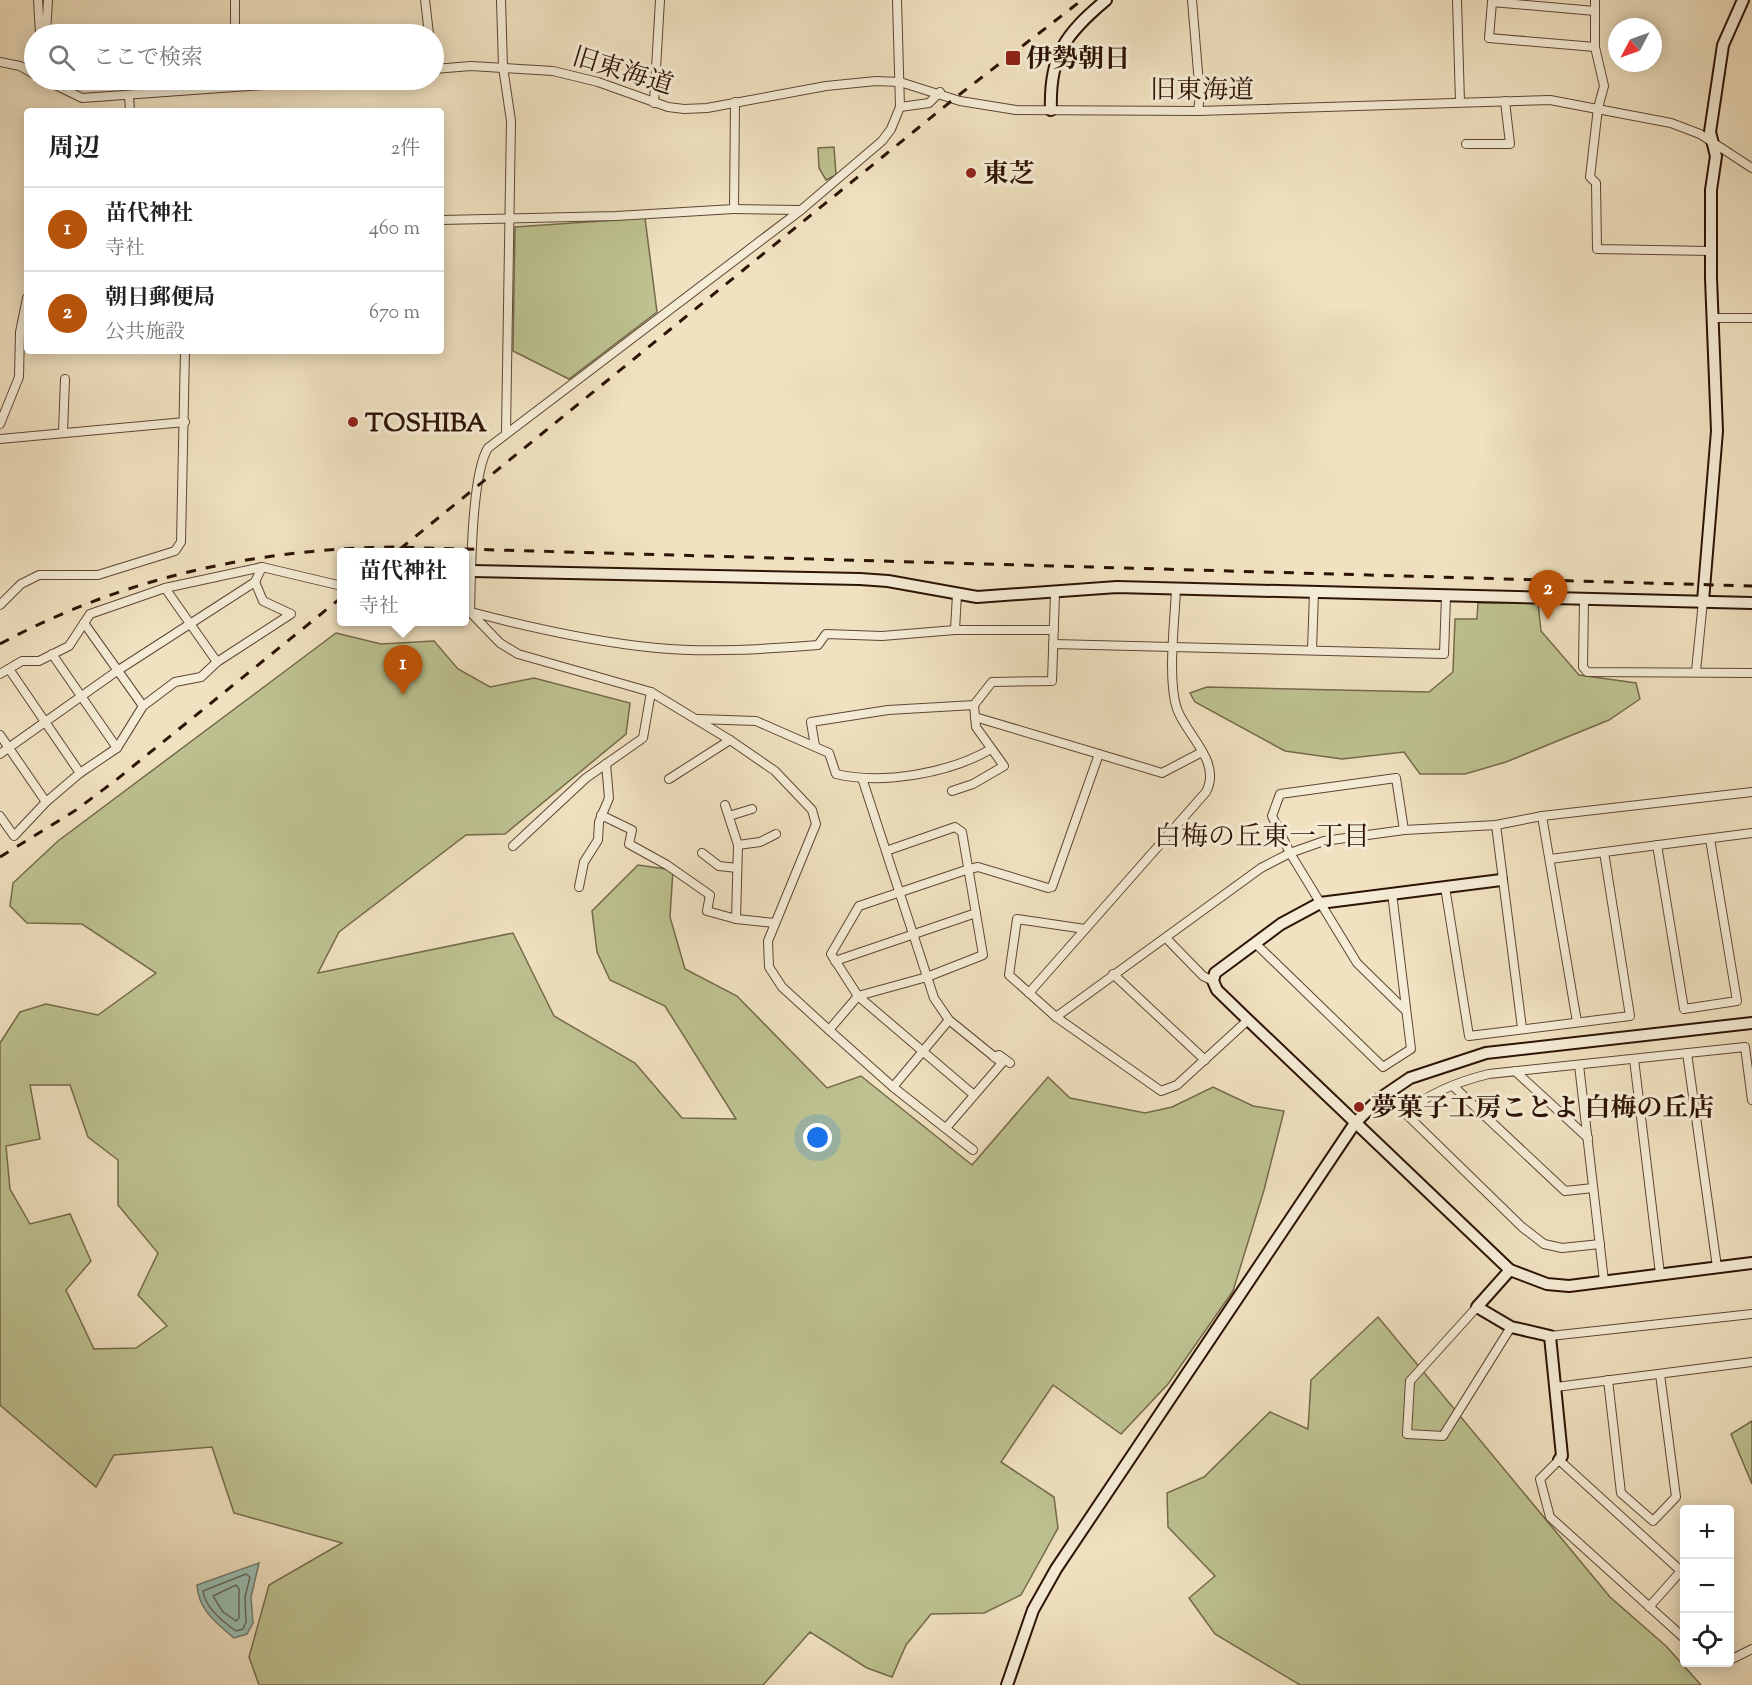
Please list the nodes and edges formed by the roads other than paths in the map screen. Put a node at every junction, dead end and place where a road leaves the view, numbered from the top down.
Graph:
1 (38, 0) edge
2 (48, 0) edge
3 (235, 0) edge
4 (425, 0) edge
5 (501, 0) edge
6 (660, 0) edge
7 (897, 0) edge
8 (1106, 0) edge
9 (1192, 0) edge
10 (1456, 0) edge
11 (1595, 0) edge
12 (1743, 0) edge
13 (1595, 11) junction
14 (39, 24) edge
15 (47, 24) edge
16 (235, 24) edge
17 (428, 24) edge
18 (1595, 47) junction
19 (0, 62) edge
20 (503, 67) junction
21 (24, 68) edge
22 (444, 69) edge
23 (900, 82) junction
24 (66, 90) edge
25 (187, 90) edge
26 (940, 93) junction
27 (129, 96) junction
28 (1504, 100) junction
29 (735, 102) junction
30 (1460, 102) junction
31 (654, 103) junction
32 (900, 107) junction
33 (130, 108) edge
34 (1598, 108) junction
35 (1051, 110) junction
36 (1198, 111) junction
37 (1712, 142) junction
38 (1466, 144) dead end
39 (1752, 168) edge
40 (734, 209) junction
41 (801, 210) junction
42 (511, 219) junction
43 (444, 220) edge
44 (1711, 251) junction
45 (24, 313) edge
46 (1713, 318) junction
47 (1752, 318) edge
48 (184, 354) edge
49 (65, 379) dead end
50 (185, 422) junction
51 (0, 424) edge
52 (63, 432) junction
53 (506, 432) junction
54 (0, 439) edge
55 (262, 567) junction
56 (471, 571) junction
57 (255, 582) junction
58 (337, 585) edge
59 (165, 588) junction
60 (1176, 588) junction
61 (469, 591) edge
62 (1314, 592) junction
63 (1056, 593) junction
64 (957, 594) junction
65 (1446, 596) junction
66 (1584, 600) junction
67 (1703, 601) junction
68 (1752, 603) edge
69 (0, 605) edge
70 (469, 612) edge
71 (469, 613) edge
72 (84, 623) junction
73 (191, 623) junction
74 (955, 630) junction
75 (1054, 630) junction
76 (1053, 644) junction
77 (1174, 647) junction
78 (1312, 650) junction
79 (52, 654) junction
80 (217, 663) junction
81 (9, 669) junction
82 (117, 671) junction
83 (1696, 671) junction
84 (1752, 673) edge
85 (0, 674) edge
86 (651, 692) junction
87 (81, 697) junction
88 (974, 705) junction
89 (143, 706) junction
90 (975, 717) junction
91 (696, 719) junction
92 (45, 722) junction
93 (0, 735) edge
94 (730, 740) junction
95 (815, 746) junction
96 (9, 748) junction
97 (117, 748) junction
98 (992, 749) junction
99 (1202, 752) junction
100 (0, 754) edge
101 (1099, 754) junction
102 (606, 764) junction
103 (80, 772) junction
104 (862, 778) junction
105 (669, 779) dead end
106 (952, 791) dead end
107 (1752, 792) edge
108 (46, 802) junction
109 (725, 805) dead end
110 (752, 809) dead end
111 (601, 815) junction
112 (0, 816) edge
113 (729, 816) junction
114 (1542, 816) junction
115 (1496, 825) junction
116 (1404, 830) junction
117 (1752, 833) edge
118 (776, 834) dead end
119 (1710, 838) junction
120 (738, 845) junction
121 (1657, 845) junction
122 (513, 846) dead end
123 (886, 851) junction
124 (1604, 852) junction
125 (702, 853) dead end
126 (1290, 853) junction
127 (1550, 859) junction
128 (737, 868) junction
129 (969, 869) junction
130 (1501, 880) junction
131 (1445, 886) junction
132 (579, 887) dead end
133 (900, 892) junction
134 (1392, 893) junction
135 (1320, 903) junction
136 (976, 913) junction
137 (736, 919) junction
138 (776, 923) junction
139 (1085, 929) junction
140 (914, 936) junction
141 (1166, 938) junction
142 (1255, 943) junction
143 (835, 961) junction
144 (1113, 974) junction
145 (927, 977) junction
146 (1213, 981) junction
147 (1029, 993) junction
148 (858, 996) junction
149 (1405, 1011) junction
150 (1056, 1017) junction
151 (949, 1020) junction
152 (1248, 1020) junction
153 (1577, 1022) junction
154 (1752, 1023) edge
155 (1522, 1028) junction
156 (829, 1030) junction
157 (922, 1053) junction
158 (1688, 1053) junction
159 (994, 1057) junction
160 (1634, 1059) junction
161 (1205, 1060) junction
162 (1010, 1063) dead end
163 (1579, 1065) junction
164 (1515, 1071) junction
165 (893, 1086) junction
166 (1453, 1086) junction
167 (974, 1095) junction
168 (1752, 1100) edge
169 (1355, 1123) junction
170 (946, 1128) junction
171 (1588, 1138) junction
172 (973, 1150) dead end
173 (1593, 1188) junction
174 (1600, 1244) junction
175 (1752, 1263) edge
176 (1717, 1267) junction
177 (1510, 1270) junction
178 (1660, 1274) junction
179 (1604, 1281) junction
180 (1477, 1307) junction
181 (1752, 1314) edge
182 (1511, 1327) junction
183 (1550, 1336) junction
184 (1752, 1362) edge
185 (1660, 1374) junction
186 (1608, 1380) junction
187 (1556, 1387) junction
188 (1558, 1460) junction
189 (1649, 1607) junction
190 (1680, 1634) edge
191 (1752, 1649) edge
192 (1734, 1658) edge
193 (1007, 1685) edge

1 - 14 street
2 - 15 street
3 - 16 street
4 - 17 street
5 - 20 street
6 - 31 street
7 - 23 street
8 - 35 street
9 - 36 street
10 - 30 street
11 - 13 street
12 - 37 street
13 - 18 street
13 - 18 street
18 - 34 street
19 - 21 street
20 - 22 street, 旧東海道
20 - 31 street, 旧東海道
20 - 42 street
23 - 26 street, 旧東海道
23 - 29 street, 旧東海道
23 - 32 street
24 - 27 street
25 - 27 street
26 - 32 street
26 - 35 street, 旧東海道
27 - 33 street
28 - 30 street, 旧東海道
28 - 34 street, 旧東海道
28 - 38 street
29 - 31 street, 旧東海道
29 - 40 street
30 - 36 street, 旧東海道
32 - 41 street
34 - 37 street, 旧東海道
34 - 44 street
35 - 36 street, 旧東海道
37 - 39 street, 旧東海道
37 - 44 street
40 - 41 street
40 - 42 street
41 - 53 street
42 - 43 street
42 - 53 street
44 - 46 street
45 - 51 street
46 - 47 street
46 - 67 street
48 - 50 street
49 - 52 street
50 - 52 street
50 - 69 street
52 - 54 street
53 - 56 street
55 - 57 street
55 - 58 street
55 - 59 street
56 - 61 street
56 - 64 street
57 - 73 street
57 - 80 street
59 - 72 street
59 - 73 street
60 - 62 street
60 - 63 street
60 - 77 street
62 - 65 street
62 - 78 street
63 - 64 street
63 - 75 street
64 - 74 street
65 - 66 street
65 - 78 street
66 - 67 street
66 - 83 street
67 - 68 street
67 - 83 street
70 - 74 street
71 - 86 street
72 - 79 street
72 - 82 street
73 - 80 street
73 - 82 street
74 - 75 street
75 - 76 street
76 - 77 street
76 - 88 street
77 - 78 street
77 - 99 street
79 - 81 street
79 - 87 street
80 - 89 street
81 - 85 street
81 - 92 street
82 - 87 street
82 - 89 street
83 - 84 street
86 - 91 street
86 - 102 street
87 - 92 street
87 - 97 street
88 - 90 street
88 - 95 street
89 - 97 street
90 - 98 street
90 - 101 street
91 - 94 street
91 - 95 street
92 - 96 street
92 - 103 street
93 - 96 street
94 - 105 street
94 - 138 street
95 - 104 street
96 - 100 street
96 - 108 street
97 - 103 street
98 - 104 street
98 - 106 street
99 - 101 street
99 - 139 street
101 - 129 street
102 - 111 street
102 - 122 street
103 - 108 street
104 - 123 street
107 - 114 street
108 - 112 street
109 - 113 street
110 - 113 street
111 - 132 street
111 - 137 street
113 - 120 street
114 - 115 street
114 - 127 street
115 - 116 street
115 - 130 street
116 - 126 street
116 - 126 street
117 - 119 street
118 - 120 street
119 - 121 street
119 - 121 street
120 - 128 street
121 - 124 street
123 - 129 street
123 - 133 street
124 - 127 street
124 - 153 street
125 - 128 street
126 - 135 street
126 - 141 street
127 - 153 street
128 - 137 street
129 - 133 street
129 - 136 street
130 - 131 street
130 - 155 street
131 - 134 street
131 - 155 street
133 - 140 street
133 - 143 street
134 - 135 street
134 - 149 street
135 - 142 street
135 - 149 street
136 - 140 street
136 - 145 street
137 - 138 street
138 - 156 street
139 - 147 street
139 - 147 street
140 - 143 street
140 - 145 street
141 - 144 street
141 - 146 street
142 - 146 street
142 - 149 street
143 - 148 street
144 - 150 street
144 - 161 street
145 - 148 street
145 - 151 street
146 - 152 street
147 - 150 street
148 - 156 street
148 - 157 street
150 - 161 street
151 - 157 street
151 - 159 street
152 - 161 street
152 - 169 street
153 - 155 street
154 - 169 street
156 - 165 street
157 - 165 street
157 - 167 street
158 - 160 street
158 - 168 street
158 - 176 street
159 - 162 street
159 - 167 street
160 - 163 street
160 - 178 street
163 - 164 street
163 - 171 street
164 - 166 street
164 - 171 street
165 - 170 street
166 - 173 street
166 - 174 street
167 - 170 street
169 - 177 street
169 - 193 street
170 - 172 street
171 - 173 street
173 - 174 street
174 - 179 street
175 - 176 street
176 - 178 street
177 - 179 street
177 - 180 street
178 - 179 street
180 - 182 street
180 - 182 street
181 - 183 street
182 - 183 street
183 - 187 street
184 - 185 street
185 - 186 street
185 - 186 street
186 - 187 street
187 - 188 street
188 - 189 street
188 - 189 street
189 - 190 street
191 - 192 street

